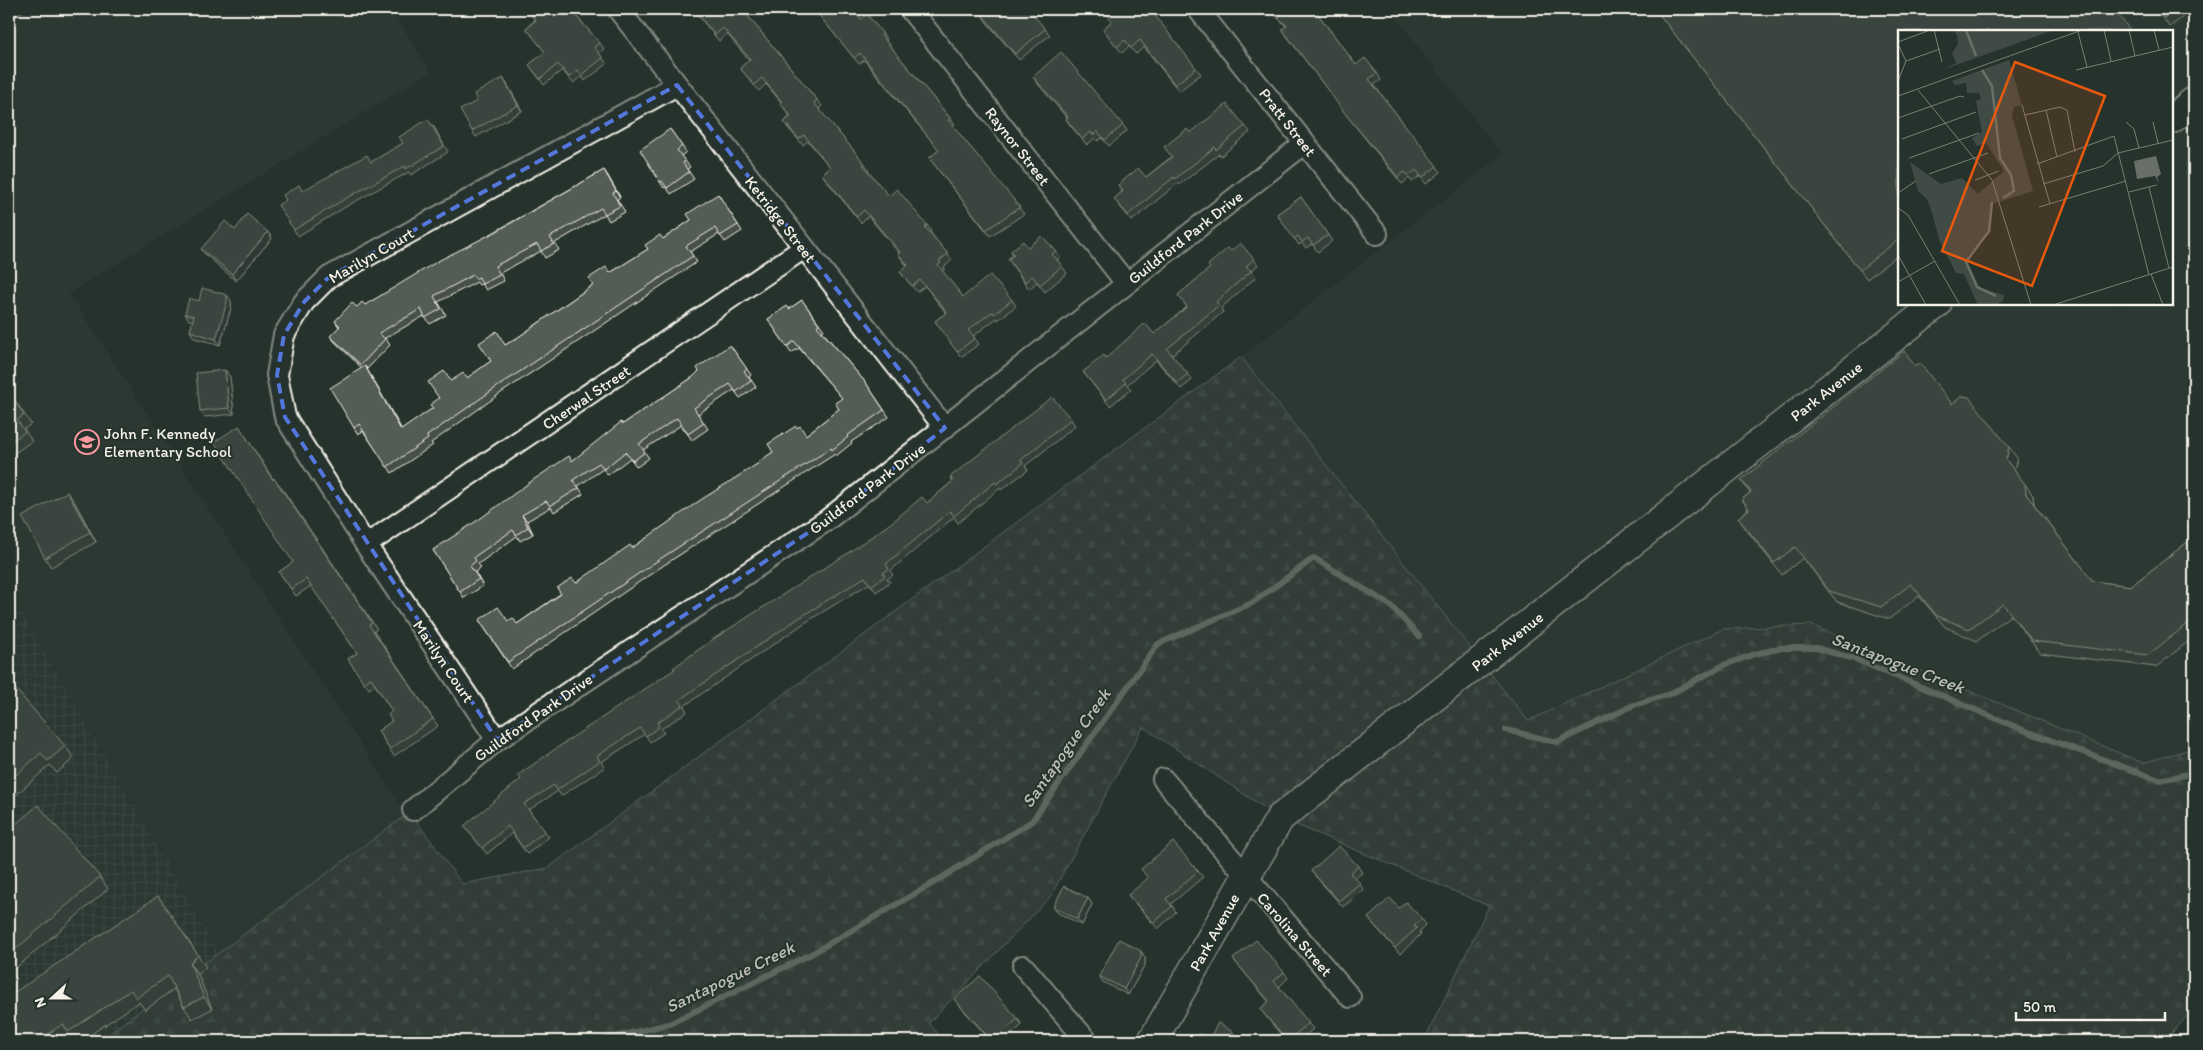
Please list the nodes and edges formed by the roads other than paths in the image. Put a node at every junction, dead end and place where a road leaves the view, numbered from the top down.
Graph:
1 (618, 9) edge
2 (910, 9) edge
3 (1198, 9) edge
4 (677, 85) junction
5 (2194, 101) edge
6 (2173, 118) edge
7 (1305, 144) junction
8 (1377, 234) dead end
9 (804, 248) junction
10 (1126, 283) junction
11 (1935, 305) edge
12 (945, 428) junction
13 (366, 545) junction
14 (496, 740) junction
15 (1163, 779) dead end
16 (412, 810) dead end
17 (1245, 876) junction
18 (1023, 966) dead end
19 (1350, 997) dead end
20 (1087, 1041) edge
21 (1152, 1041) edge

1 - 4 street, Ketridge Street
2 - 10 street, Raynor Street
3 - 7 street, Pratt Street
4 - 9 street, Ketridge Street
4 - 13 street, Marilyn Court
5 - 6 street
7 - 8 street, Pratt Street
7 - 10 street, Guildford Park Drive
9 - 12 street, Ketridge Street
9 - 13 street, Cherwal Street
10 - 12 street, Guildford Park Drive
11 - 17 street, Park Avenue
12 - 14 street, Guildford Park Drive
13 - 14 street, Marilyn Court
14 - 16 street, Guildford Park Drive
15 - 17 street, Carolina Street
17 - 19 street, Carolina Street
17 - 21 street, Park Avenue
18 - 20 street

